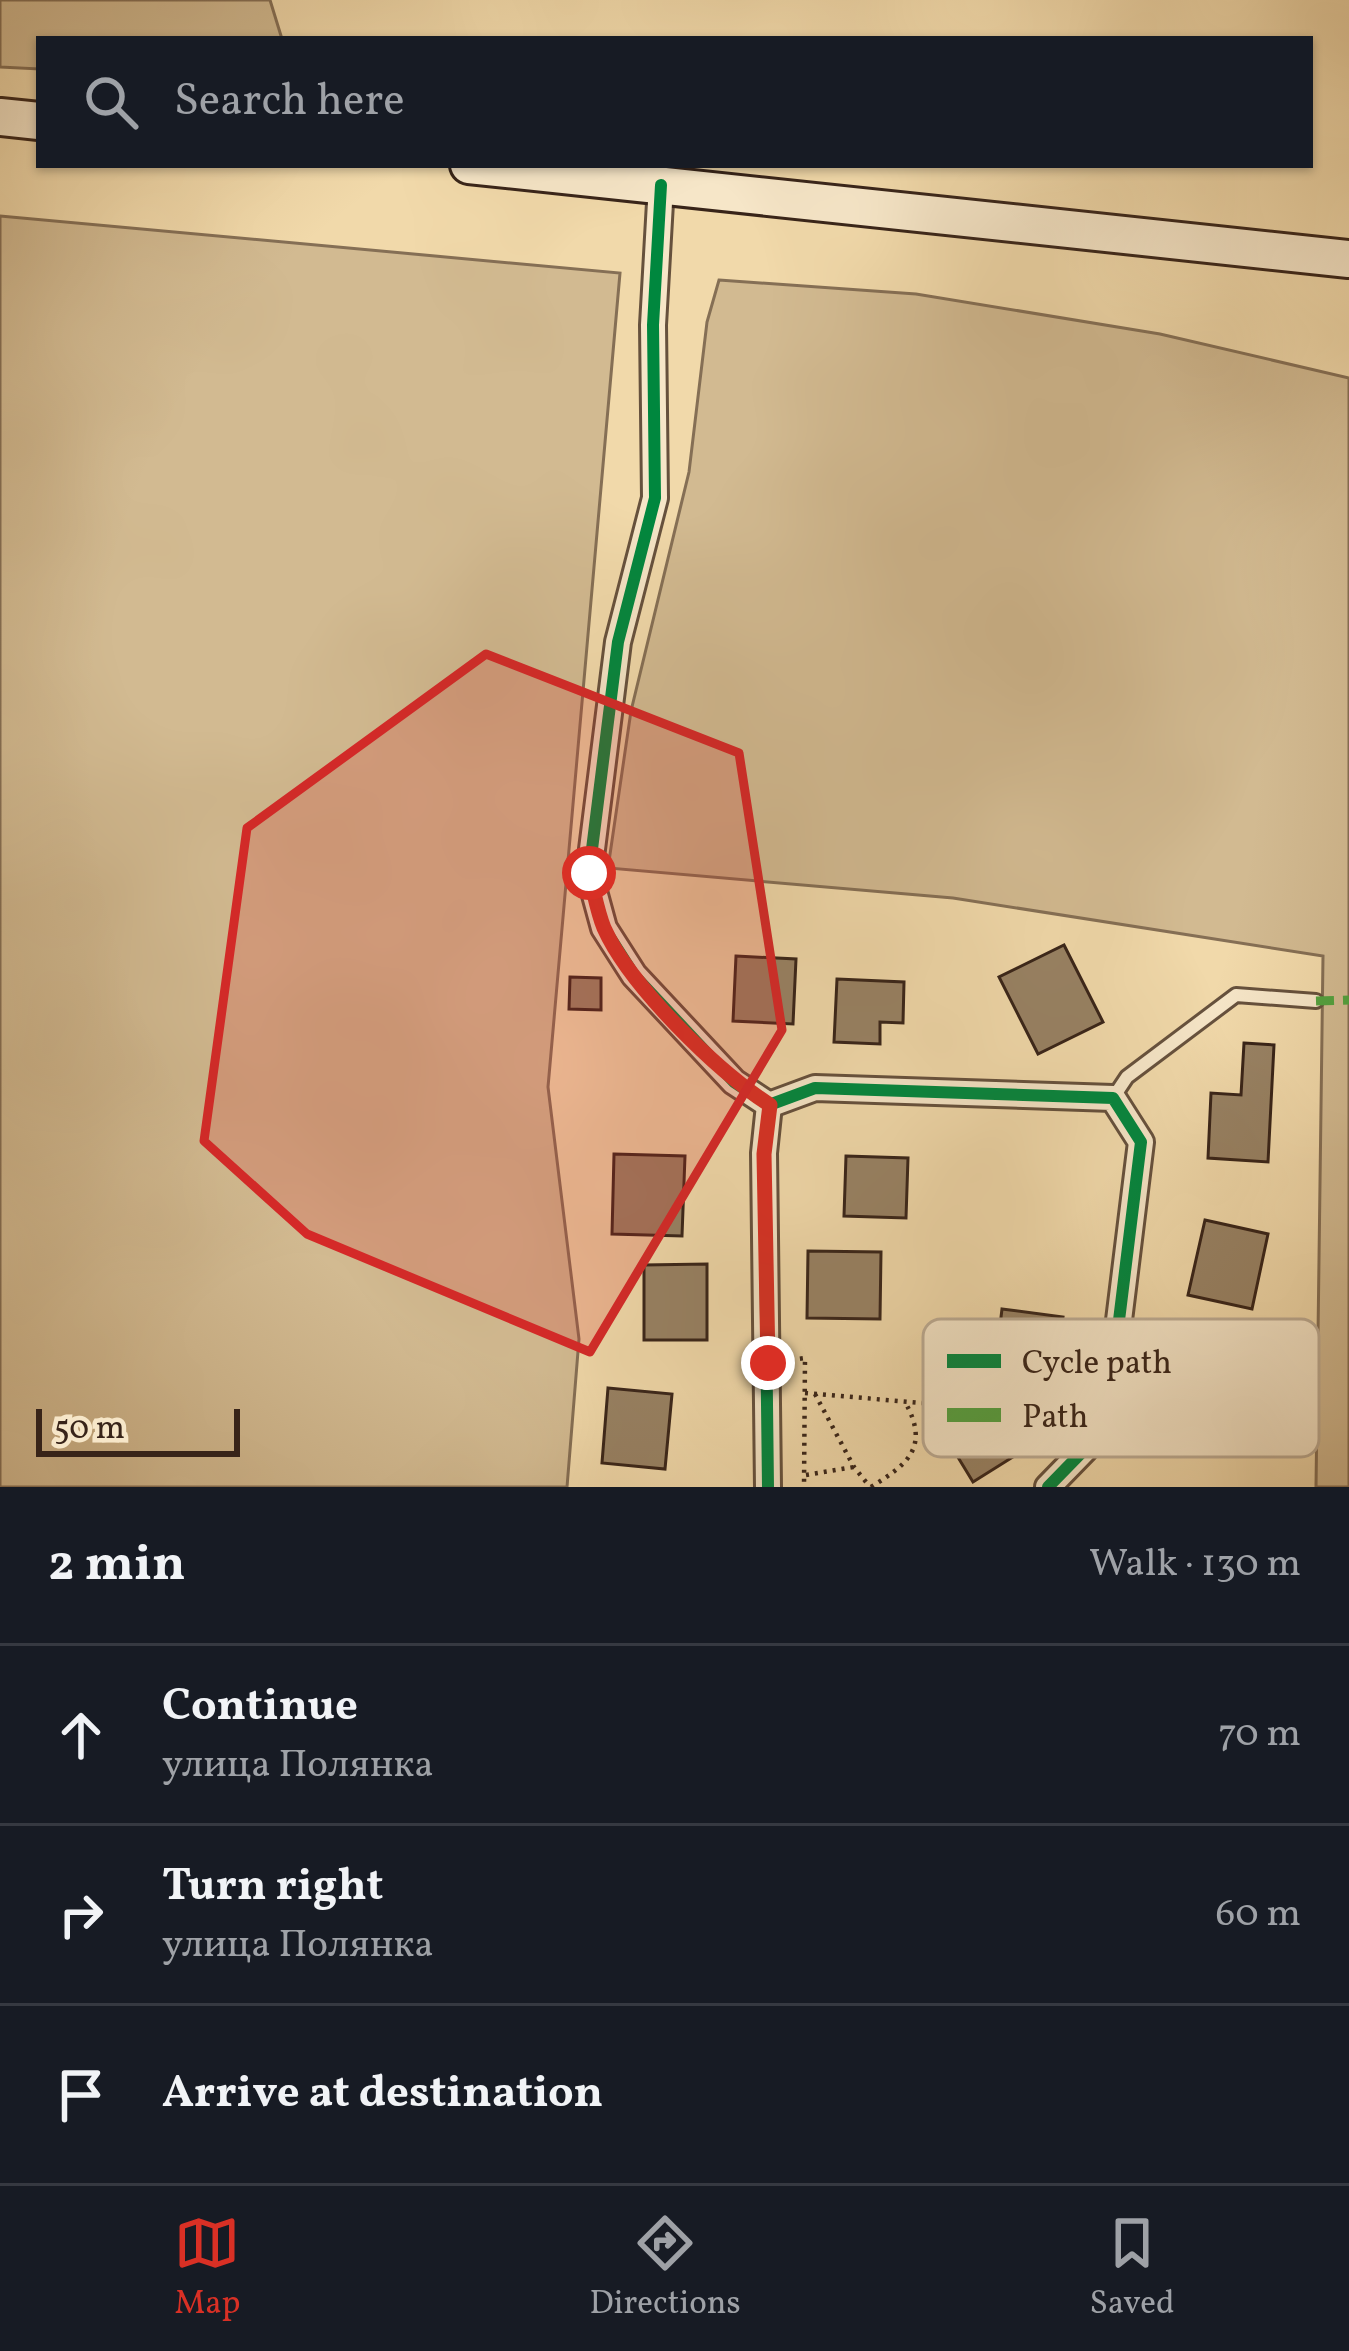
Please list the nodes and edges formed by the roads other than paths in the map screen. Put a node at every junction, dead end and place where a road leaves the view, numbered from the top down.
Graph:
1 (0, 117) edge
2 (36, 121) edge
3 (498, 168) edge
4 (661, 185) junction
5 (1349, 259) edge
6 (1316, 1001) dead end
7 (1113, 1098) junction
8 (770, 1105) junction
9 (1119, 1319) edge
10 (1077, 1457) edge
11 (768, 1487) edge
12 (1048, 1487) edge

1 - 2 main road
3 - 4 main road
4 - 5 main road
4 - 8 street
6 - 7 lane
7 - 8 street
7 - 9 street
8 - 11 street
10 - 12 street

